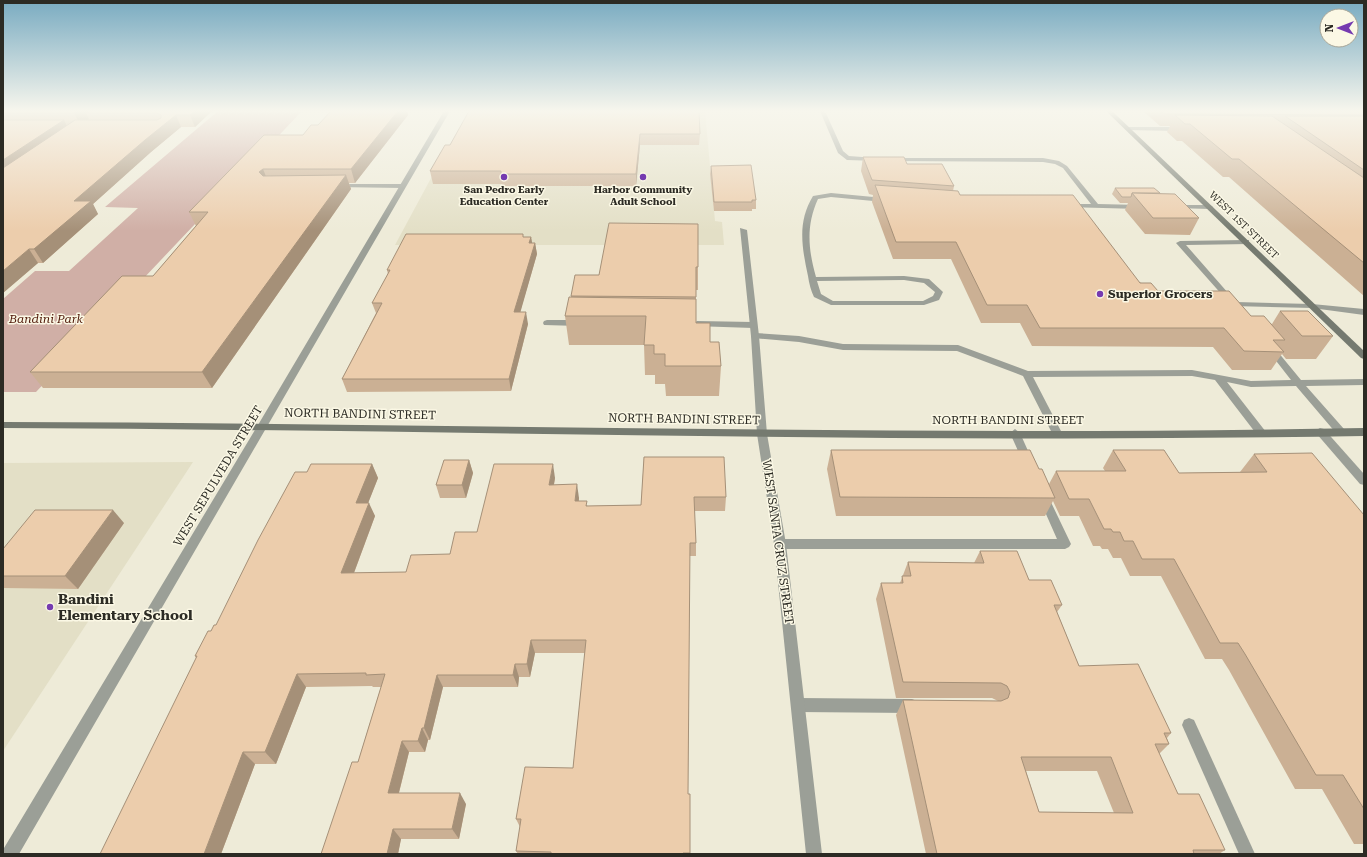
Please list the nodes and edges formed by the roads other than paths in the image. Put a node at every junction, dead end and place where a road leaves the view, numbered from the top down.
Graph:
1 (424, 151) edge
2 (840, 151) edge
3 (1151, 151) edge
4 (330, 186) edge
5 (403, 186) junction
6 (892, 200) edge
7 (1056, 206) edge
8 (1096, 206) junction
9 (1148, 207) edge
10 (1170, 207) edge
11 (1210, 207) junction
12 (743, 230) dead end
13 (1246, 242) junction
14 (812, 279) junction
15 (1235, 304) junction
16 (1312, 306) junction
17 (1364, 312) edge
18 (1245, 316) edge
19 (547, 323) dead end
20 (587, 323) edge
21 (689, 324) edge
22 (754, 331) junction
23 (1264, 340) edge
24 (1364, 356) edge
25 (1027, 374) junction
26 (1219, 379) junction
27 (1364, 382) edge
28 (1298, 383) junction
29 (3, 425) edge
30 (264, 426) junction
31 (1340, 431) junction
32 (1320, 432) junction
33 (1364, 432) edge
34 (1015, 433) junction
35 (1057, 433) junction
36 (762, 434) junction
37 (1262, 434) junction
38 (1034, 474) edge
39 (1364, 481) edge
40 (1040, 488) edge
41 (780, 544) junction
42 (798, 705) junction
43 (922, 707) edge
44 (1189, 725) dead end
45 (10, 854) edge
46 (814, 854) edge
47 (1247, 854) edge

1 - 5 street, WEST SEPULVEDA STREET
2 - 8 street
3 - 11 street, WEST 1ST STREET
4 - 5 street
5 - 30 street, WEST SEPULVEDA STREET
6 - 14 street
7 - 8 street
8 - 9 street
10 - 11 street
11 - 13 street, WEST 1ST STREET
12 - 22 street, WEST SANTA CRUZ STREET
13 - 15 street
13 - 16 street, WEST 1ST STREET
14 - 14 street
15 - 16 street
15 - 18 street
16 - 17 street
16 - 24 street, WEST 1ST STREET
19 - 20 street
21 - 22 street
22 - 25 street
22 - 36 street, WEST SANTA CRUZ STREET
23 - 28 street
25 - 26 street
25 - 35 street
26 - 28 street
26 - 37 street
27 - 28 street
28 - 31 street
29 - 30 street, NORTH BANDINI STREET
30 - 36 street, NORTH BANDINI STREET
30 - 45 street, WEST SEPULVEDA STREET
31 - 32 street, NORTH BANDINI STREET
31 - 33 street, NORTH BANDINI STREET
32 - 37 street, NORTH BANDINI STREET
32 - 39 street
34 - 35 street, NORTH BANDINI STREET
34 - 36 street, NORTH BANDINI STREET
34 - 38 street
35 - 37 street, NORTH BANDINI STREET
36 - 41 street, WEST SANTA CRUZ STREET
40 - 41 street
41 - 42 street, WEST SANTA CRUZ STREET
42 - 43 street
42 - 46 street, WEST SANTA CRUZ STREET
44 - 47 street

